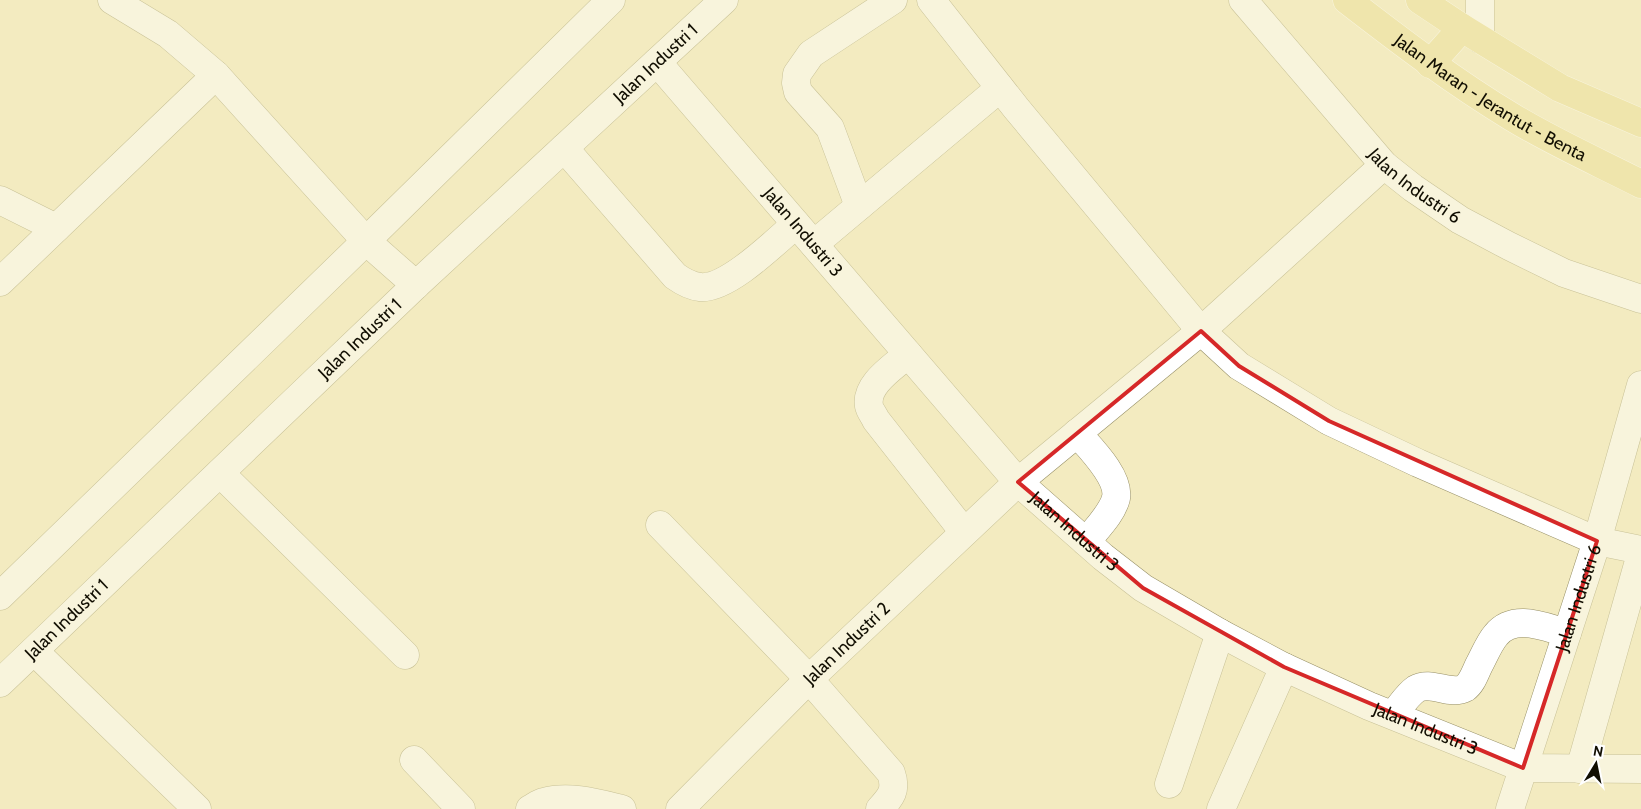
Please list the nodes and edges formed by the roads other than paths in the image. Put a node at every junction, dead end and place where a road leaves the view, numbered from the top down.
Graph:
1 (112, 0) edge
2 (611, 0) edge
3 (724, 0) edge
4 (893, 0) edge
5 (931, 0) edge
6 (1242, 0) edge
7 (1347, 0) edge
8 (1420, 0) edge
9 (1480, 0) edge
10 (1471, 33) junction
11 (657, 62) junction
12 (1430, 64) junction
13 (216, 75) junction
14 (1000, 88) junction
15 (1641, 123) edge
16 (564, 148) junction
17 (1384, 165) junction
18 (1641, 184) edge
19 (0, 200) edge
20 (859, 206) junction
21 (56, 228) junction
22 (805, 234) junction
23 (366, 241) junction
24 (0, 282) edge
25 (416, 285) junction
26 (1641, 299) edge
27 (1201, 331) junction
28 (908, 354) junction
29 (1641, 385) edge
30 (1077, 433) junction
31 (1632, 444) edge
32 (220, 473) junction
33 (1018, 482) junction
34 (660, 525) dead end
35 (964, 532) junction
36 (1596, 541) junction
37 (1086, 542) junction
38 (1641, 550) edge
39 (1641, 554) edge
40 (0, 596) edge
41 (1220, 633) junction
42 (1567, 633) junction
43 (34, 651) junction
44 (405, 655) dead end
45 (1284, 667) junction
46 (809, 679) junction
47 (0, 684) edge
48 (1393, 715) junction
49 (414, 760) dead end
50 (1523, 768) junction
51 (1641, 769) edge
52 (1580, 770) junction
53 (1169, 784) dead end
54 (197, 809) edge
55 (461, 809) edge
56 (530, 809) edge
57 (622, 809) edge
58 (680, 809) edge
59 (880, 809) edge
60 (1221, 809) edge
61 (1510, 809) edge

1 - 13 street
2 - 23 street
3 - 11 street, Jalan Industri 1
4 - 20 street
5 - 14 street
6 - 17 street, Jalan Industri 6
7 - 12 main road, Jalan Maran - Jerantut - Benta
8 - 10 main road
9 - 10 street
10 - 12 main road
10 - 15 main road
11 - 16 street, Jalan Industri 1
11 - 22 street, Jalan Industri 3
12 - 18 main road, Jalan Maran - Jerantut - Benta
13 - 21 street
13 - 23 street
14 - 20 street
14 - 27 street
16 - 22 street
16 - 25 street, Jalan Industri 1
17 - 26 street, Jalan Industri 6
17 - 27 street, Jalan Industri 2
19 - 21 street
20 - 22 street
21 - 24 street
22 - 28 street, Jalan Industri 3
23 - 25 street
23 - 40 street
25 - 32 street, Jalan Industri 1
27 - 30 street, Jalan Industri 2
27 - 36 street
28 - 33 street, Jalan Industri 3
28 - 35 street
29 - 31 street, Jalan Industri 6
30 - 33 street, Jalan Industri 2
30 - 37 street
31 - 36 street, Jalan Industri 6
32 - 43 street, Jalan Industri 1
32 - 44 street
33 - 35 street, Jalan Industri 2
33 - 37 street, Jalan Industri 3
34 - 46 street
35 - 46 street, Jalan Industri 2
36 - 38 street
36 - 42 street, Jalan Industri 6
37 - 41 street, Jalan Industri 3
39 - 52 street
41 - 45 street, Jalan Industri 3
41 - 53 street
42 - 48 street
42 - 50 street, Jalan Industri 6
43 - 47 street, Jalan Industri 1
43 - 54 street
45 - 48 street, Jalan Industri 3
45 - 60 street
46 - 58 street, Jalan Industri 2
46 - 59 street
48 - 50 street, Jalan Industri 3
49 - 55 street
50 - 52 street, Jalan Industri 3
50 - 61 street, Jalan Industri 6
51 - 52 street, Jalan Industri 3
56 - 57 street

